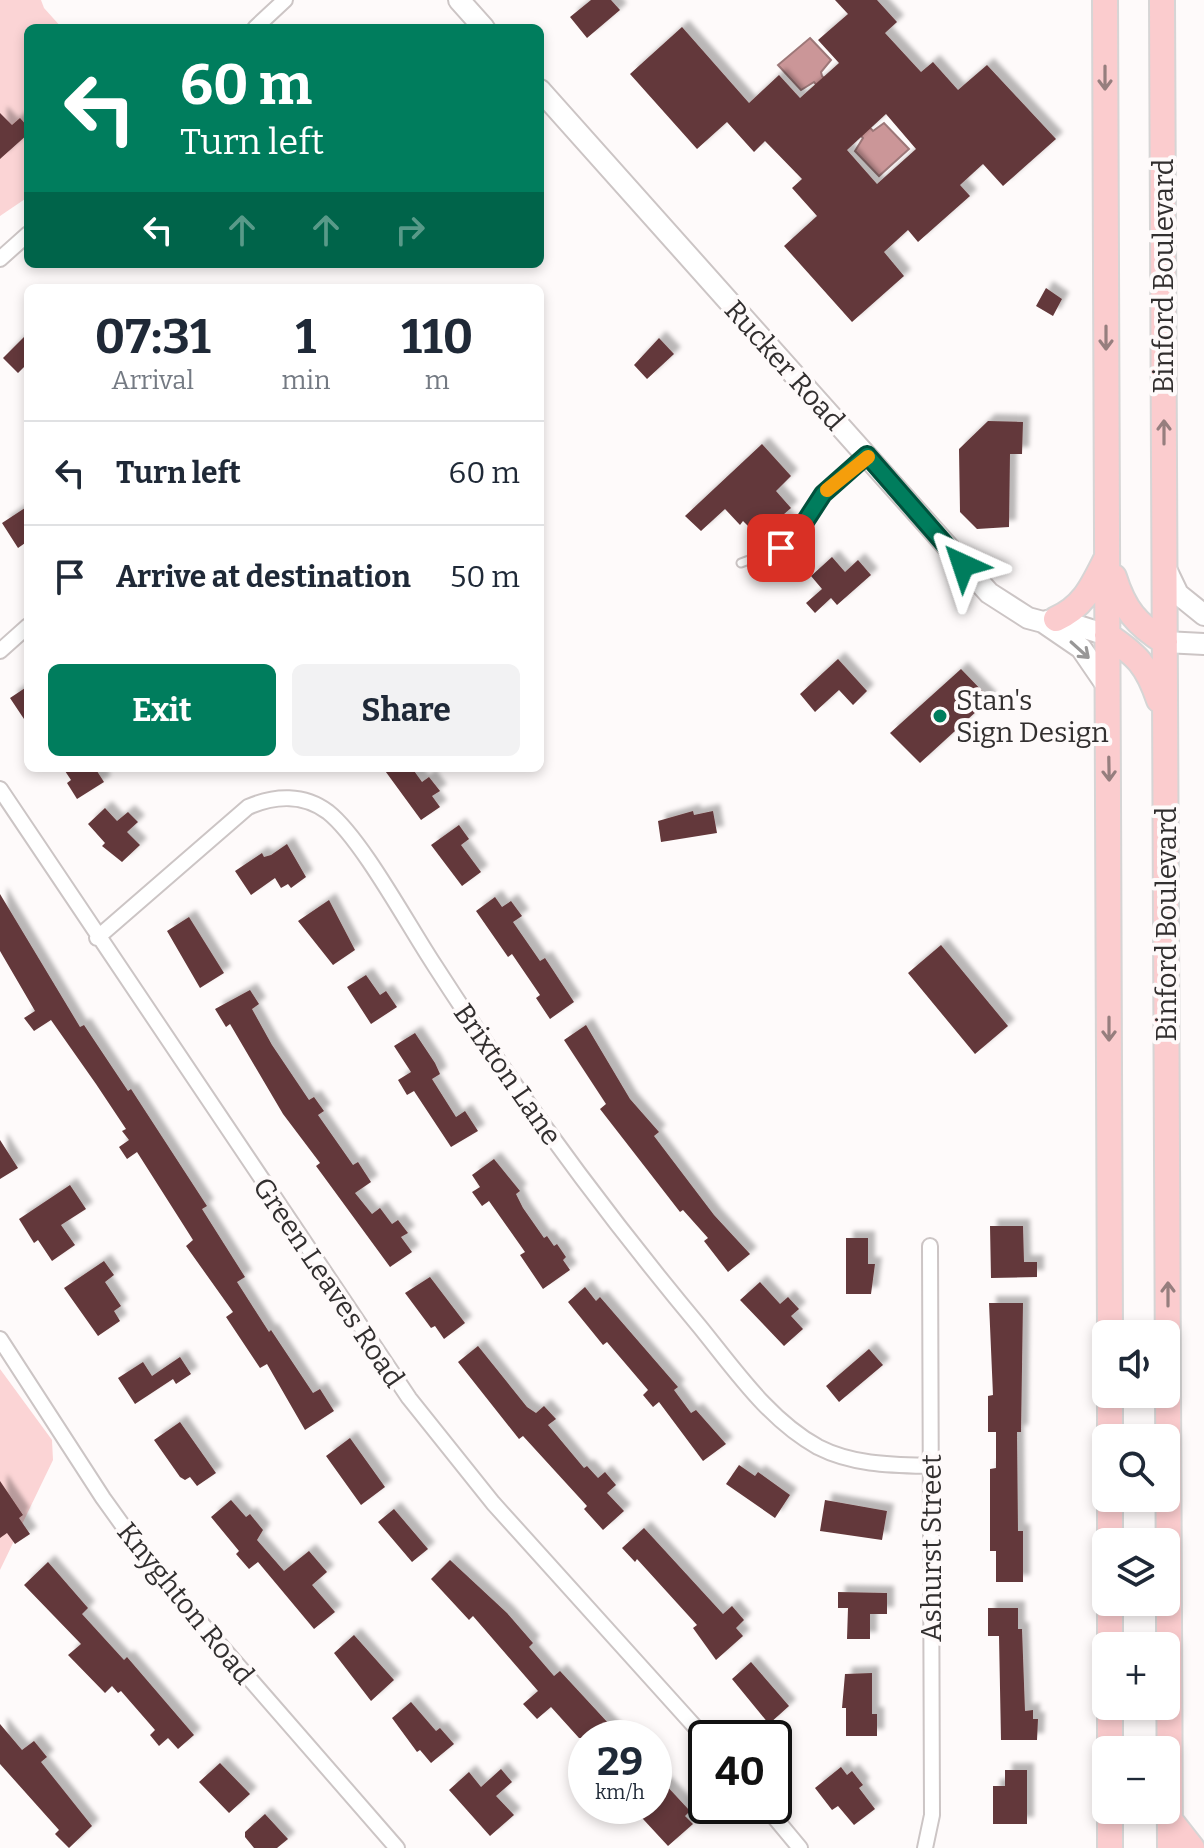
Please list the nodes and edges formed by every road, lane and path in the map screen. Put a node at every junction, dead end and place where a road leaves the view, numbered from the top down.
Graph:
1 (285, 0) edge
2 (459, 0) edge
3 (1105, 0) edge
4 (1162, 0) edge
5 (259, 24) edge
6 (480, 24) edge
7 (544, 94) edge
8 (24, 238) edge
9 (0, 259) edge
10 (867, 455) junction
11 (1107, 556) junction
12 (741, 563) dead end
13 (1164, 565) junction
14 (1204, 615) edge
15 (1050, 621) junction
16 (24, 630) edge
17 (1107, 635) junction
18 (1165, 642) junction
19 (1204, 644) edge
20 (0, 651) edge
21 (1107, 686) junction
22 (1164, 713) junction
23 (0, 789) edge
24 (97, 938) junction
25 (930, 1246) dead end
26 (1110, 1320) edge
27 (0, 1339) edge
28 (931, 1466) junction
29 (689, 1720) edge
30 (1170, 1736) edge
31 (780, 1824) edge
32 (1110, 1824) edge
33 (1170, 1824) edge
34 (1173, 1824) edge
35 (397, 1848) edge
36 (800, 1848) edge
37 (925, 1848) edge
38 (1110, 1848) edge
39 (1170, 1848) edge
40 (1192, 1848) edge

1 - 5 street
2 - 6 street
3 -> 11 main road, Binford Boulevard
13 -> 4 main road, Binford Boulevard
7 - 10 street, Rucker Road
8 - 9 street
10 - 12 lane
10 - 15 street, Rucker Road
11 - 15 main road
11 - 17 main road, Binford Boulevard
11 - 18 main road
13 - 14 street
13 - 18 main road, Binford Boulevard
15 - 17 street, Rucker Road
15 -> 21 street, Rucker Road
16 - 20 street
17 - 21 main road, Binford Boulevard
17 - 22 main road
18 - 19 street
18 - 22 main road, Binford Boulevard
21 -> 26 main road, Binford Boulevard
30 -> 22 main road, Binford Boulevard
23 - 24 street, Green Leaves Road
24 - 28 street, Brixton Lane
24 - 29 street, Green Leaves Road
25 - 28 street, Ashurst Street
27 - 35 street, Knyghton Road
28 - 37 street, Ashurst Street
31 - 36 street
32 - 38 main road
33 - 39 main road, Binford Boulevard
34 - 40 main road

